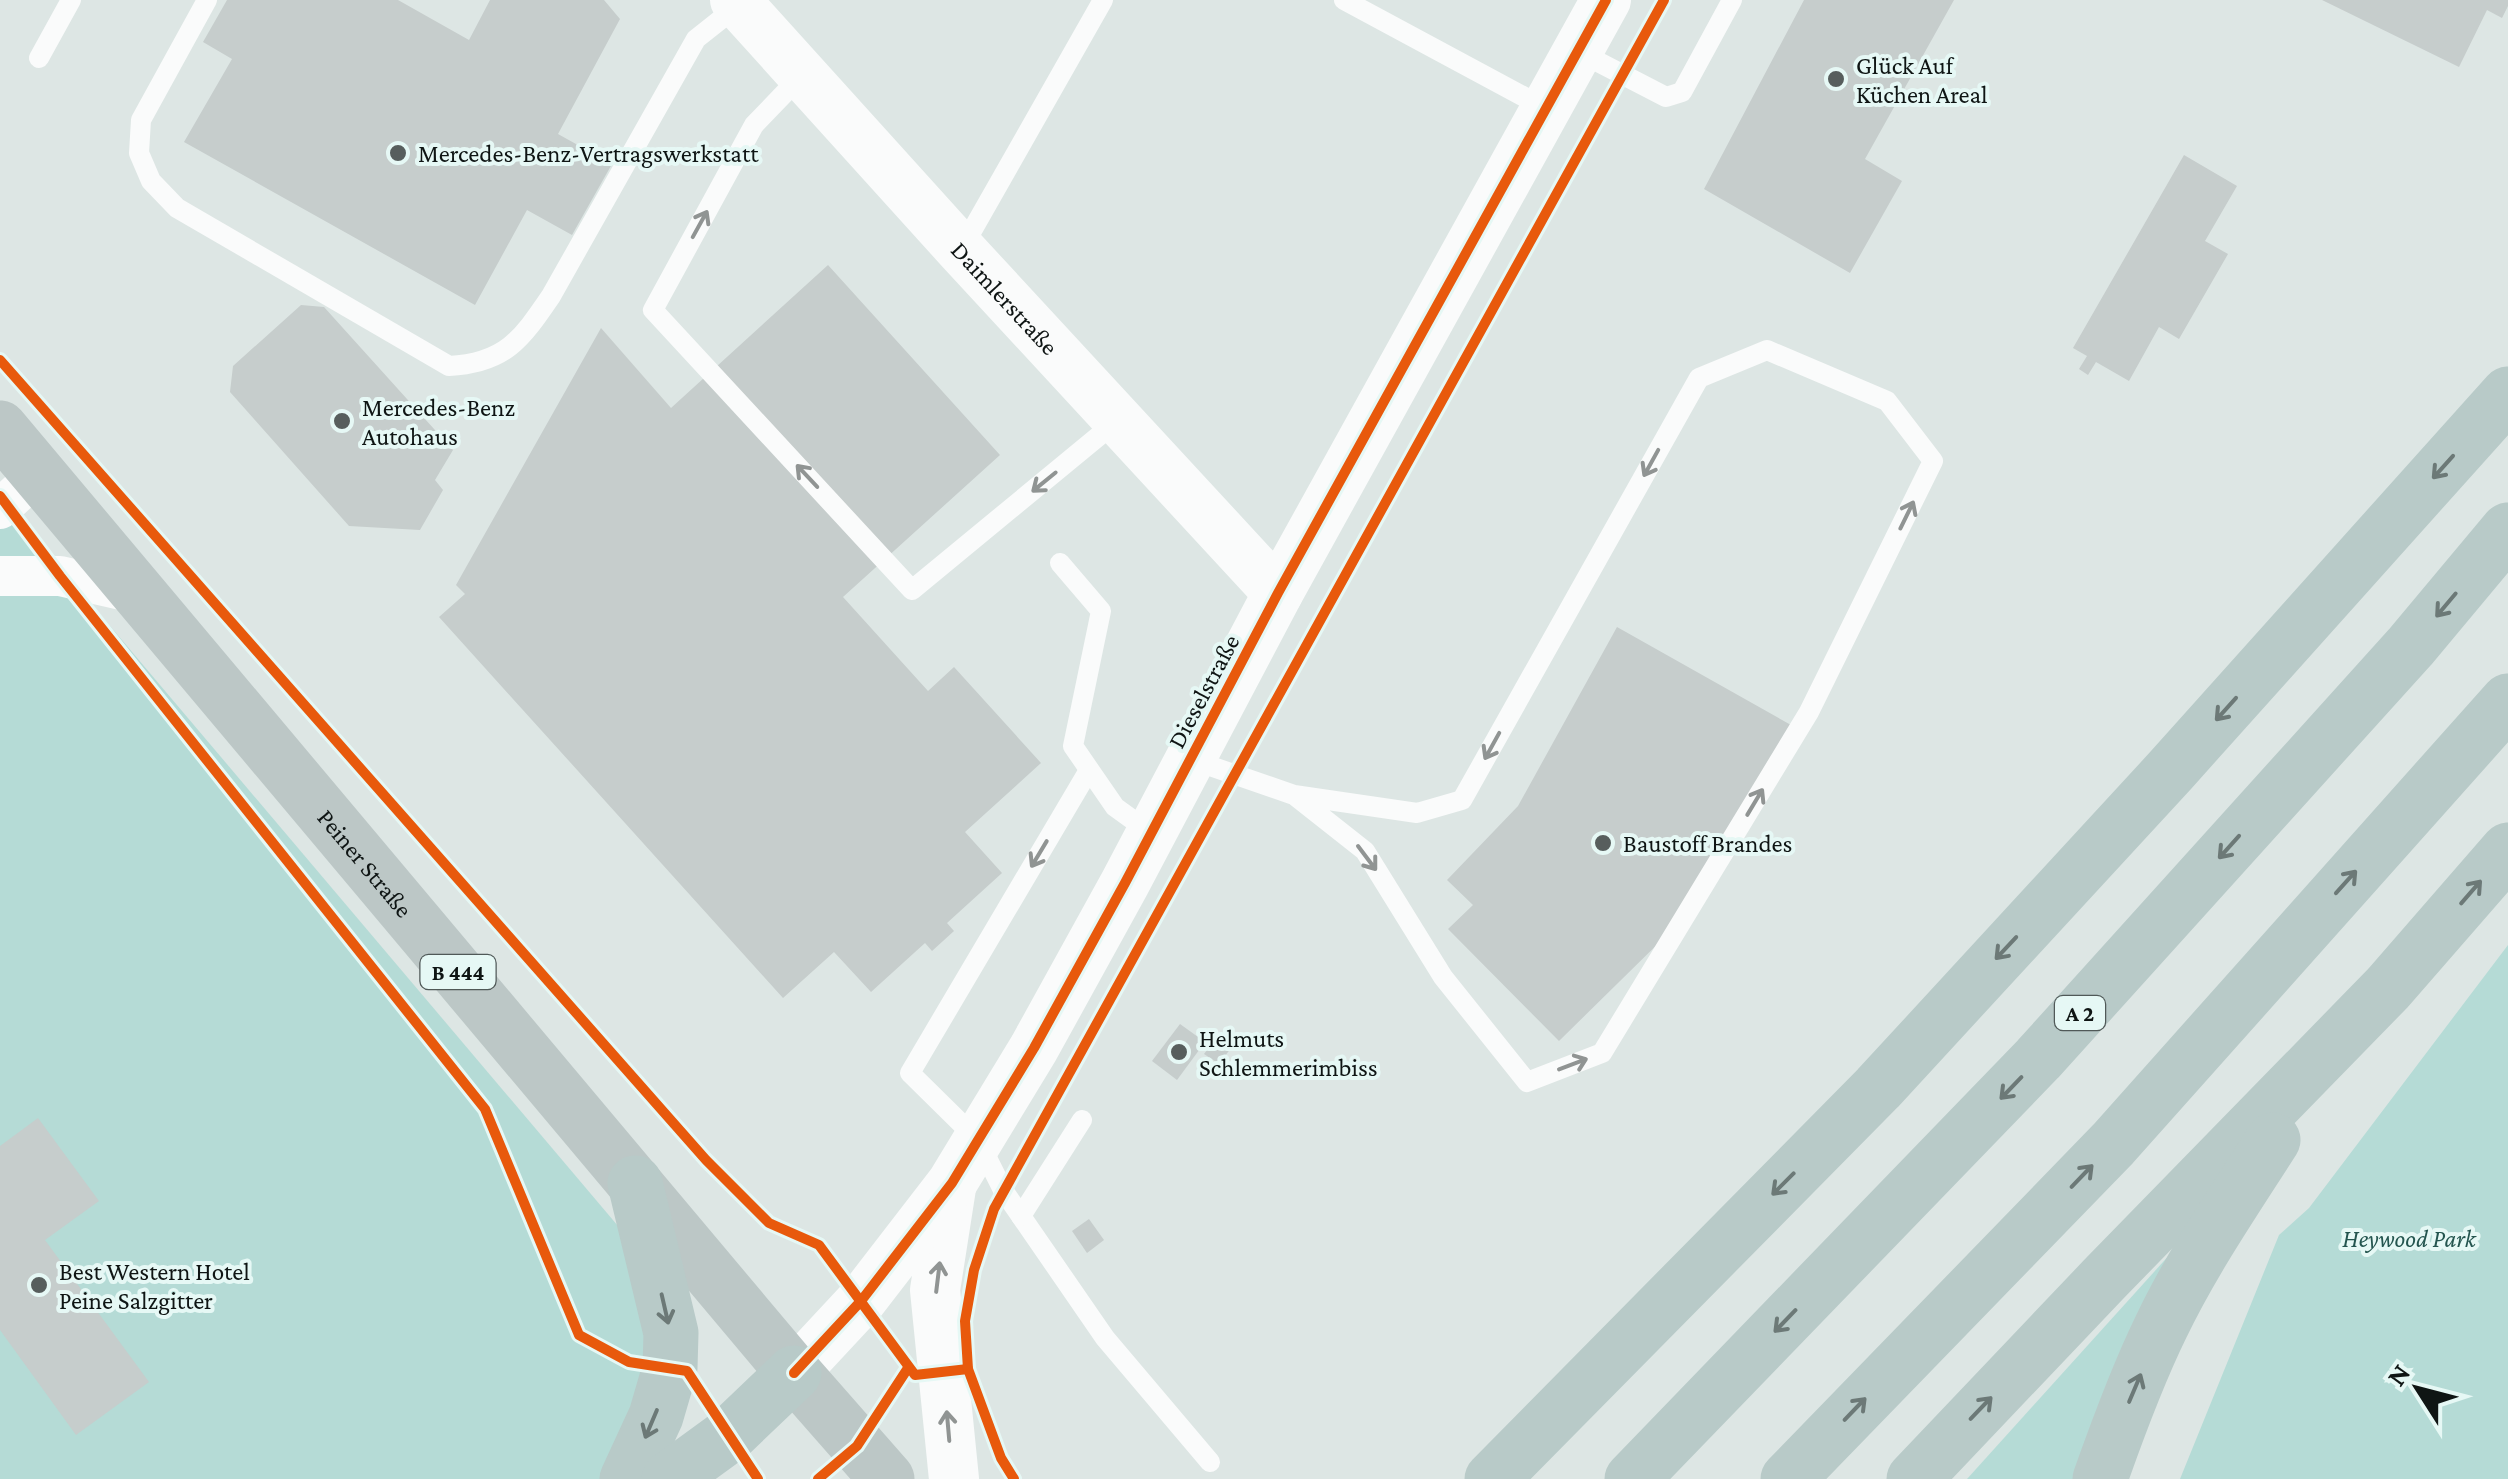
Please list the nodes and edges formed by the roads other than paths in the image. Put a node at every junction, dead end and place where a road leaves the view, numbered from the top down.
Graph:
1 (72, 0) edge
2 (207, 0) edge
3 (1102, 0) edge
4 (1344, 0) edge
5 (1606, 0) edge
6 (1732, 0) edge
7 (737, 2) edge
8 (1577, 51) junction
9 (39, 58) dead end
10 (802, 75) junction
11 (1545, 108) junction
12 (962, 250) junction
13 (2508, 394) edge
14 (1119, 420) junction
15 (0, 428) edge
16 (19, 492) edge
17 (2508, 530) edge
18 (1060, 563) dead end
19 (0, 576) edge
20 (1278, 593) junction
21 (139, 594) junction
22 (2508, 700) edge
23 (1190, 759) junction
24 (1089, 770) junction
25 (1294, 795) junction
26 (1150, 833) junction
27 (2508, 850) edge
28 (2388, 988) junction
29 (1082, 1120) dead end
30 (978, 1140) junction
31 (635, 1183) junction
32 (952, 1183) junction
33 (1021, 1216) junction
34 (794, 1373) junction
35 (1210, 1462) dead end
36 (627, 1479) edge
37 (669, 1479) edge
38 (887, 1479) edge
39 (954, 1479) edge
40 (1492, 1479) edge
41 (1632, 1479) edge
42 (1788, 1479) edge
43 (1914, 1479) edge
44 (2100, 1479) edge

1 - 9 lane
2 - 7 lane
3 - 12 lane
4 - 11 lane
5 - 8 street, Dieselstraße
6 - 8 lane
7 - 10 street, Daimlerstraße
8 - 11 street, Dieselstraße
10 - 12 street, Daimlerstraße
14 -> 10 lane
11 - 20 street, Dieselstraße
12 - 14 street, Daimlerstraße
13 -> 40 highway
14 - 20 street, Daimlerstraße
15 - 16 main road, Peiner Straße / B 444
16 - 21 main road, Peiner Straße / B 444
17 -> 41 highway, A 2
18 - 24 lane
19 - 21 street
20 - 23 street, Dieselstraße
21 - 31 main road, Peiner Straße / B 444
42 -> 22 highway
23 - 25 lane
23 - 26 street, Dieselstraße
24 - 26 lane
24 -> 30 lane
25 -> 25 lane
26 - 30 street, Dieselstraße
28 -> 27 highway
43 -> 28 highway
44 -> 28 highway
29 - 33 lane
30 - 32 street, Dieselstraße
30 - 33 lane
31 - 34 main road, Peiner Straße / B 444
31 -> 36 highway
32 - 34 street, Dieselstraße
39 -> 32 street
33 - 35 lane
34 - 37 highway
34 - 38 main road, Peiner Straße / B 444

